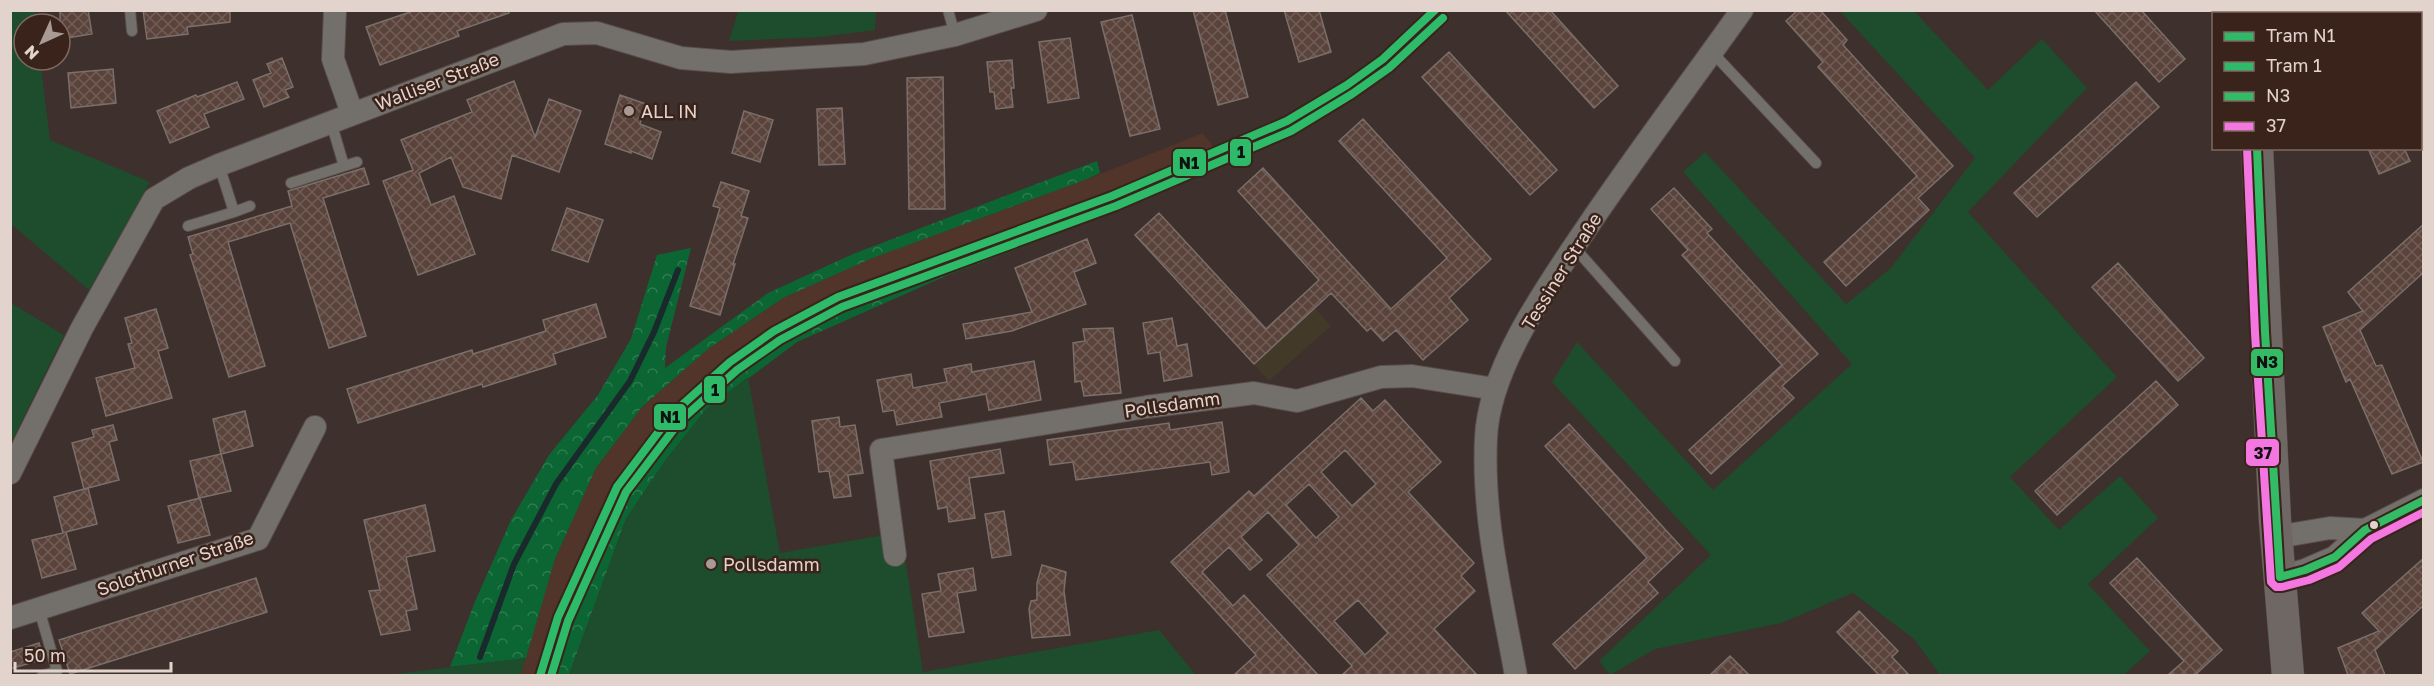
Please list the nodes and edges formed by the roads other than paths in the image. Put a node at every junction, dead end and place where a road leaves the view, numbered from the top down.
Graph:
1 (130, 10) edge
2 (335, 10) edge
3 (948, 10) edge
4 (1036, 10) edge
5 (1742, 10) edge
6 (132, 31) dead end
7 (955, 35) junction
8 (1712, 52) junction
9 (341, 117) junction
10 (2257, 150) edge
11 (357, 162) dead end
12 (1816, 163) dead end
13 (219, 165) junction
14 (344, 166) junction
15 (291, 183) dead end
16 (250, 206) dead end
17 (234, 212) junction
18 (188, 226) dead end
19 (1574, 247) junction
20 (1675, 361) dead end
21 (1495, 389) junction
22 (315, 428) dead end
23 (10, 473) edge
24 (2424, 500) edge
25 (2365, 530) junction
26 (2277, 537) junction
27 (895, 555) dead end
28 (2280, 577) junction
29 (39, 609) junction
30 (10, 618) edge
31 (42, 675) edge
32 (1516, 675) edge
33 (2288, 675) edge

1 - 6 lane
2 - 9 street
3 - 7 lane
4 - 7 street, Walliser Straße
5 - 8 street, Tessiner Straße
7 - 9 street, Walliser Straße
8 - 12 lane
8 - 19 street, Tessiner Straße
9 - 13 street, Walliser Straße
9 - 14 lane
10 - 26 main road
11 - 14 lane
13 - 17 lane
13 - 23 street, Walliser Straße
14 - 15 lane
16 - 17 lane
17 - 18 lane
19 - 20 lane
19 - 21 street, Tessiner Straße
21 - 27 street, Pollsdamm
21 - 32 street, Tessiner Straße
22 - 29 street, Solothurner Straße
24 - 25 street
25 - 26 street
25 - 28 street
26 - 28 main road
28 - 33 main road
29 - 30 street, Solothurner Straße
29 - 31 lane

